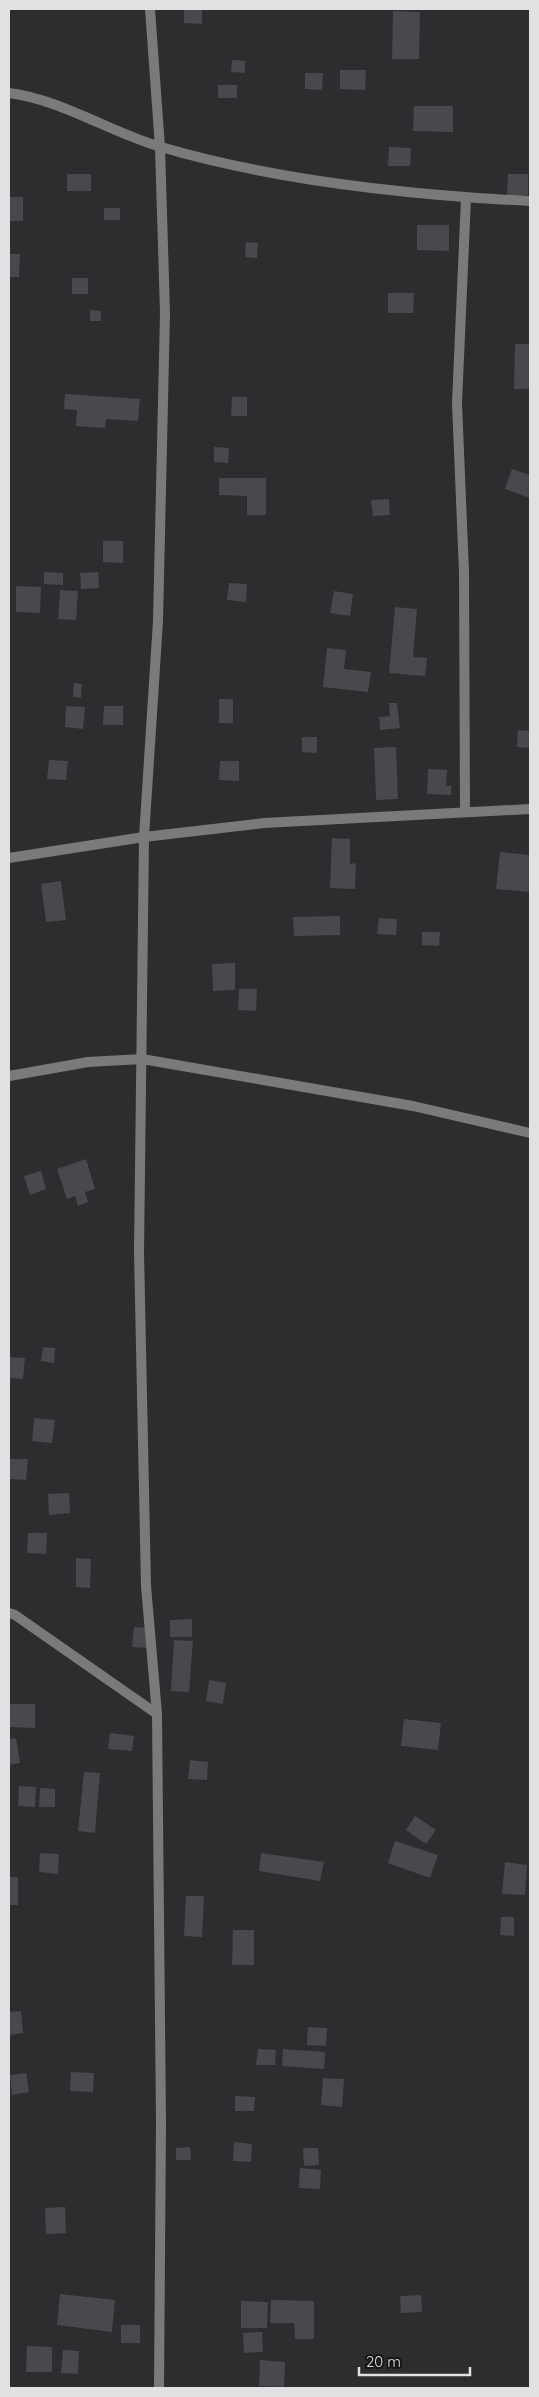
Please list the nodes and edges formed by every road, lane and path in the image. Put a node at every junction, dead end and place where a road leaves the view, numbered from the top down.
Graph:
1 (150, 9) edge
2 (9, 93) edge
3 (160, 147) junction
4 (466, 198) junction
5 (530, 201) edge
6 (530, 809) edge
7 (465, 812) junction
8 (144, 837) junction
9 (9, 858) edge
10 (142, 1060) junction
11 (9, 1076) edge
12 (530, 1133) edge
13 (9, 1613) edge
14 (157, 1714) junction
15 (159, 2388) edge

1 - 3 street
2 - 3 street
3 - 4 street
3 - 8 street
4 - 5 street
4 - 7 street
6 - 7 street
7 - 8 street
8 - 9 street
8 - 10 street
10 - 11 street
10 - 12 street
10 - 14 street
13 - 14 street
14 - 15 street

